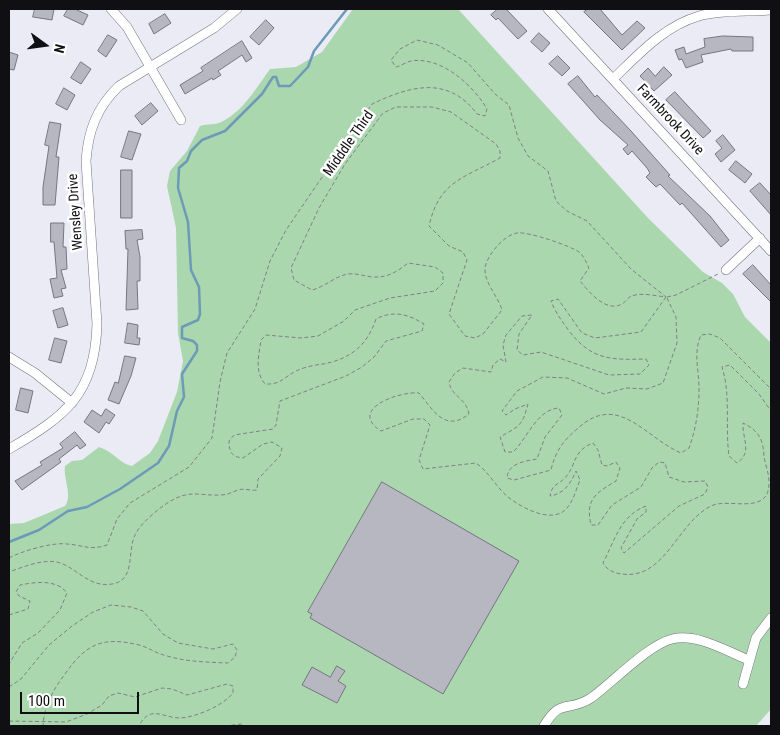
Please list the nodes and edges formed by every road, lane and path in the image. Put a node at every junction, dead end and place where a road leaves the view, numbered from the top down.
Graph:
1 (111, 9) edge
2 (237, 9) edge
3 (548, 9) edge
4 (771, 10) edge
5 (149, 66) junction
6 (612, 78) junction
7 (181, 120) dead end
8 (760, 238) junction
9 (771, 251) edge
10 (726, 270) joint
11 (666, 297) junction
12 (9, 357) edge
13 (771, 389) edge
14 (72, 403) junction
15 (771, 411) edge
16 (9, 449) edge
17 (9, 558) edge
18 (9, 572) edge
19 (9, 615) edge
20 (771, 618) edge
21 (749, 660) junction
22 (9, 664) edge
23 (743, 684) dead end
24 (9, 687) edge
25 (9, 721) edge
26 (43, 723) junction
27 (43, 726) edge
28 (139, 726) edge
29 (225, 726) edge
30 (243, 726) edge
31 (544, 726) edge

1 - 5 street
2 - 5 street, Wensley Drive
3 - 6 street, Farmbrook Drive
4 - 6 street
5 - 7 street
5 - 14 street, Wensley Drive
6 - 8 street, Farmbrook Drive
8 - 9 street, Farmbrook Drive
8 - 10 street
10 - 11 path
11 - 13 path
11 - 15 path
11 - 17 path, Midddle Third
11 - 18 path, Midddle Third
12 - 14 street
14 - 16 street, Wensley Drive
19 - 22 path
20 - 21 street
21 - 23 street
21 - 31 street
24 - 26 path
25 - 26 path
26 - 27 path
26 - 28 path
29 - 30 path

